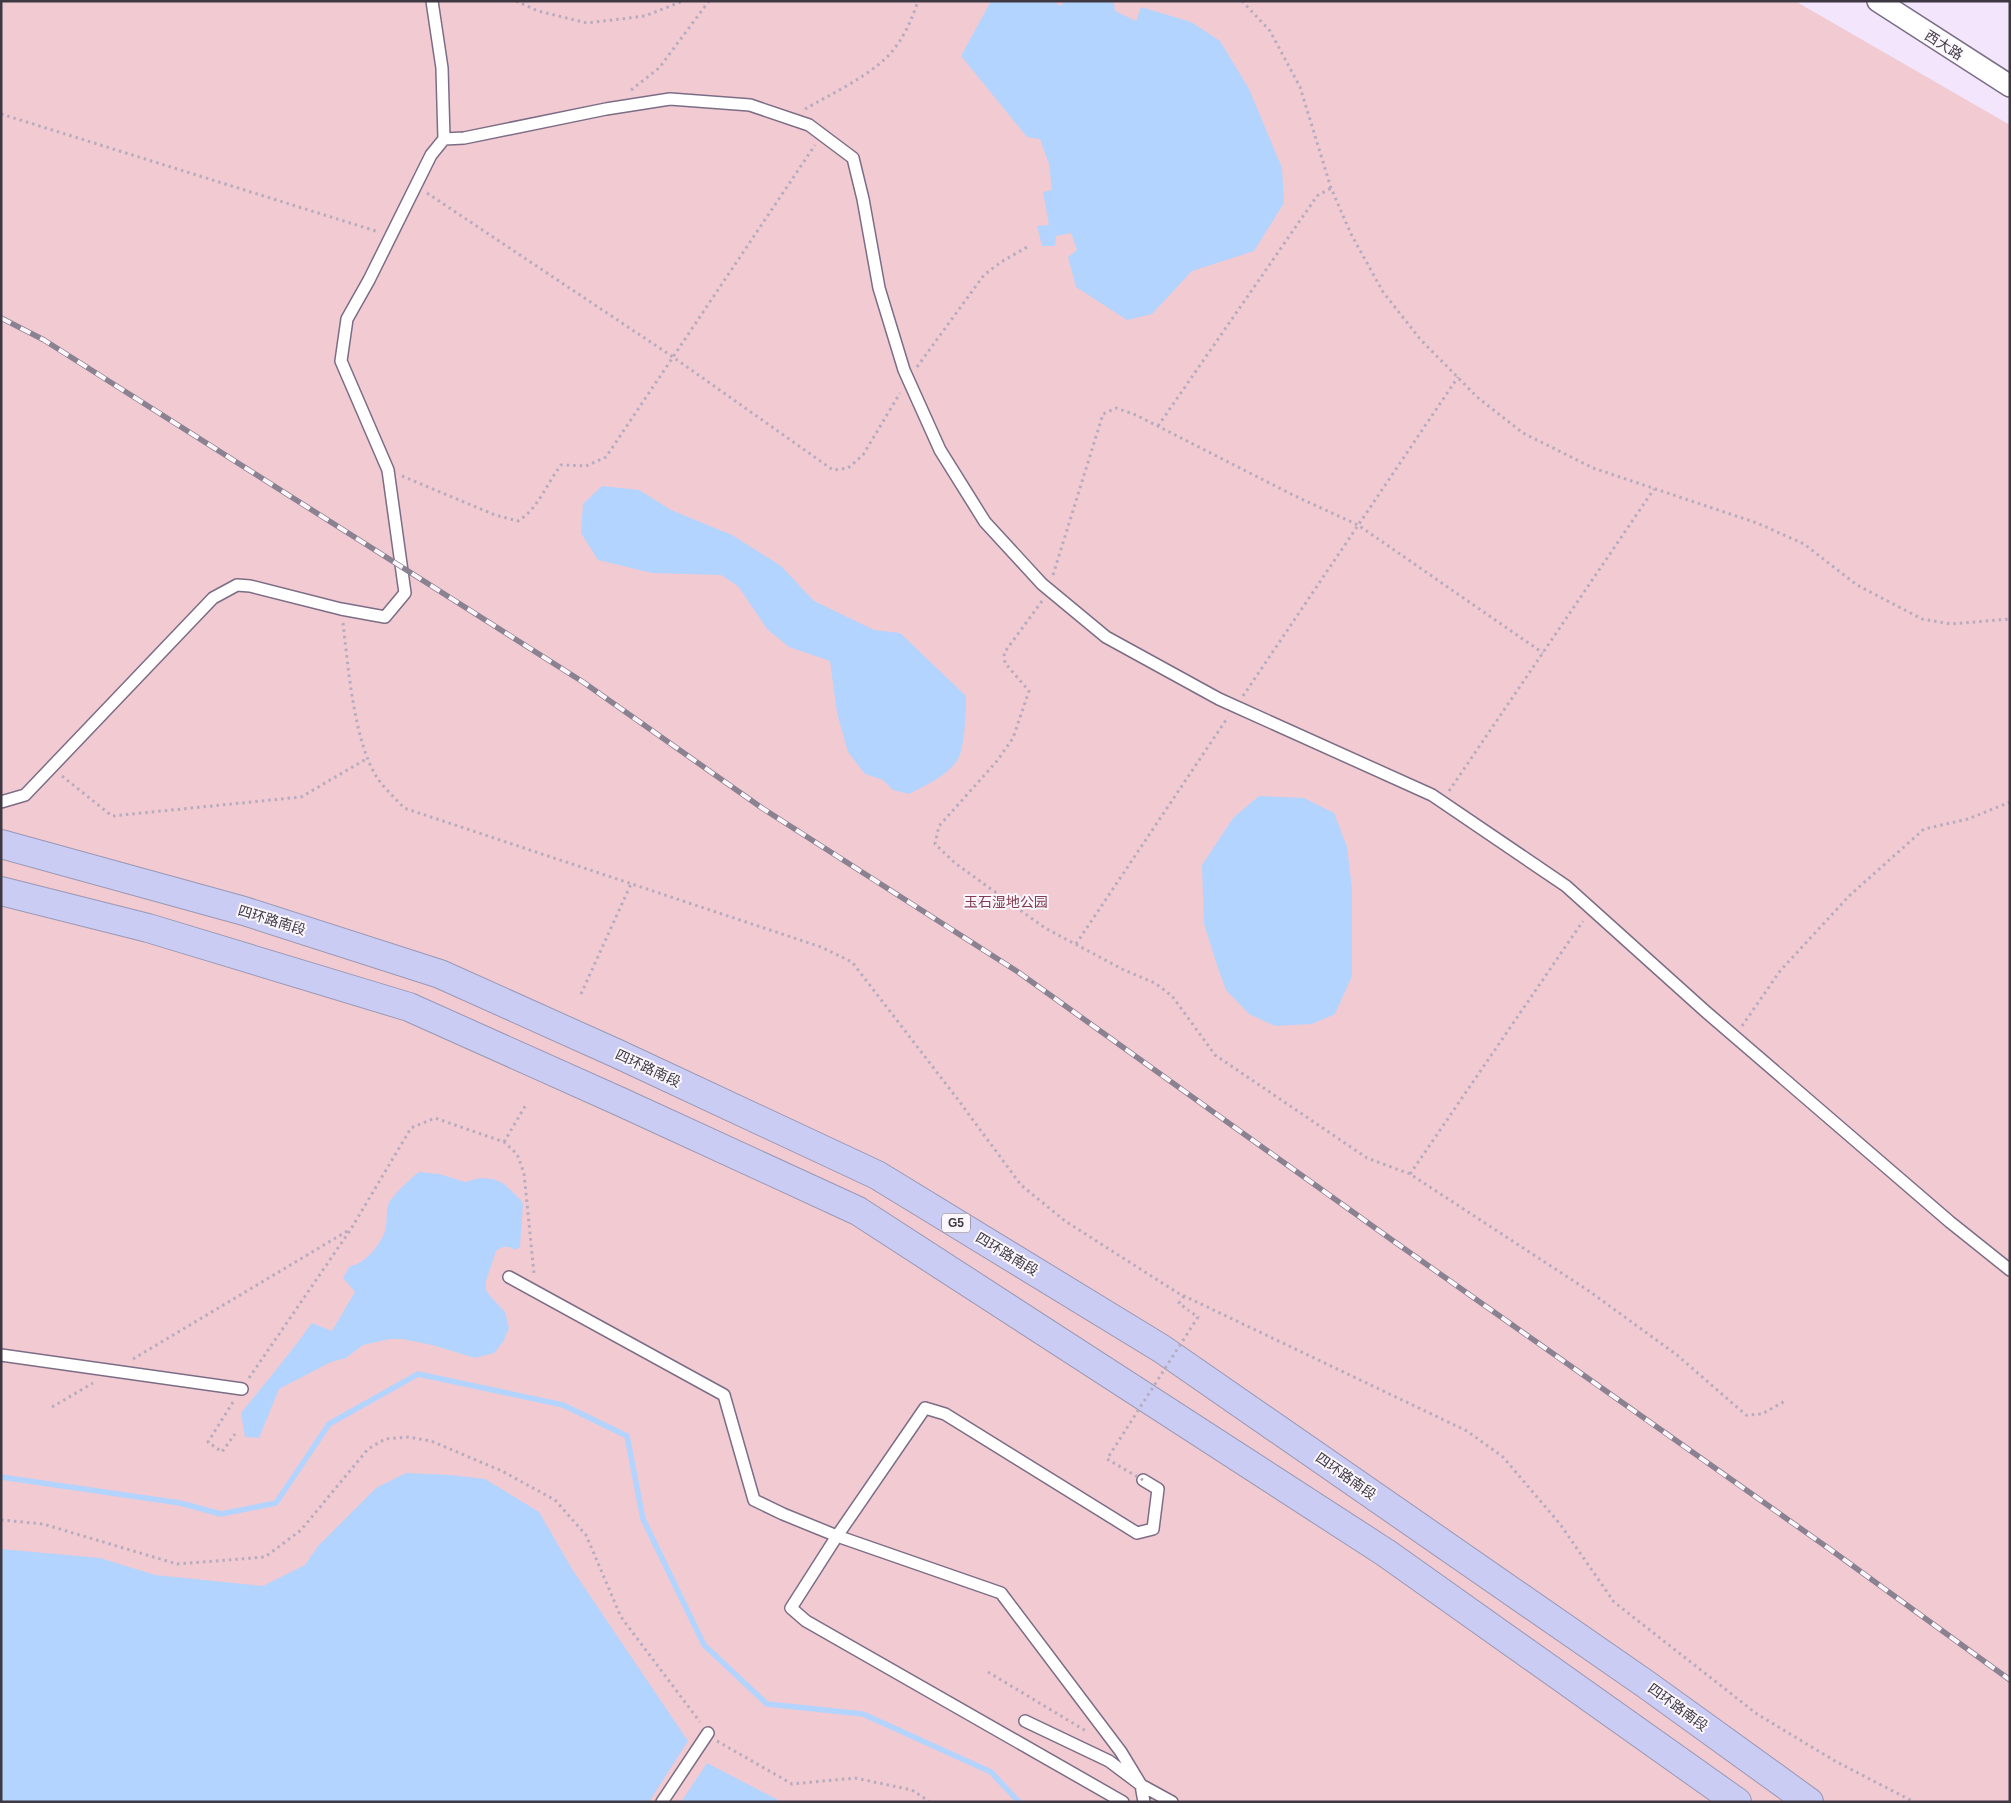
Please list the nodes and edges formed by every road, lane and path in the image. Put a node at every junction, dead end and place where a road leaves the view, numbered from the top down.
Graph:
1 (432, 1) edge
2 (516, 1) edge
3 (684, 1) edge
4 (709, 1) edge
5 (918, 1) edge
6 (1242, 1) edge
7 (1878, 1) edge
8 (2010, 86) edge
9 (606, 109) junction
10 (1, 114) edge
11 (790, 118) junction
12 (822, 134) junction
13 (444, 139) junction
14 (416, 186) junction
15 (1331, 188) junction
16 (392, 236) junction
17 (1027, 247) dead end
18 (673, 357) junction
19 (1458, 377) junction
20 (908, 380) junction
21 (1158, 426) junction
22 (388, 470) junction
23 (1654, 489) junction
24 (1358, 525) junction
25 (1049, 590) junction
26 (341, 608) junction
27 (2010, 619) edge
28 (1543, 653) junction
29 (1236, 707) junction
30 (368, 758) junction
31 (52, 768) junction
32 (1441, 801) junction
33 (1, 802) edge
34 (2010, 802) edge
35 (1, 844) edge
36 (631, 884) junction
37 (1, 892) edge
38 (1592, 909) junction
39 (1076, 944) junction
40 (581, 994) dead end
41 (1735, 1037) junction
42 (527, 1103) dead end
43 (504, 1142) junction
44 (1410, 1174) junction
45 (351, 1228) junction
46 (2010, 1270) edge
47 (508, 1277) dead end
48 (535, 1291) junction
49 (1184, 1296) junction
50 (1, 1355) edge
51 (112, 1371) junction
52 (242, 1389) junction
53 (1785, 1401) dead end
54 (52, 1407) dead end
55 (236, 1434) dead end
56 (1143, 1480) joint
57 (1, 1520) edge
58 (837, 1536) junction
59 (988, 1672) dead end
60 (1025, 1721) dead end
61 (1088, 1732) dead end
62 (708, 1733) junction
63 (1141, 1784) junction
64 (662, 1802) edge
65 (930, 1802) edge
66 (1123, 1802) edge
67 (1144, 1802) edge
68 (1172, 1802) edge
69 (1738, 1802) edge
70 (1809, 1802) edge
71 (1914, 1802) edge

1 - 13 lane
2 - 3 path
4 - 9 path
5 - 11 path
6 - 15 path
7 - 8 street, 西大路
9 - 11 lane
9 - 13 lane
10 - 16 path
11 - 12 lane
12 - 18 path
12 - 20 lane
13 - 14 lane
14 - 16 lane
14 - 18 path
15 - 19 path
15 - 21 path
16 - 22 lane
17 - 20 path
18 - 20 path
18 - 22 path
19 - 23 path
19 - 24 path
20 - 25 lane
21 - 24 path
21 - 25 path
22 - 26 lane
23 - 27 path
23 - 28 path
24 - 28 path
24 - 29 path
25 - 29 lane
25 - 39 path
26 - 30 path
26 - 31 lane
28 - 32 path
29 - 32 lane
29 - 39 path
30 - 31 path
30 - 36 path
31 - 33 lane
32 - 38 lane
34 - 41 path
35 - 70 highway, 四环路南段 / G5
36 - 40 path
36 - 49 path
37 - 69 highway
38 - 41 lane
38 - 44 path
39 - 44 path
41 - 46 lane
42 - 43 path
43 - 45 path
43 - 48 path
44 - 53 path
45 - 51 path
45 - 52 path
47 - 48 lane
48 - 58 lane
49 - 56 path, bridge
49 - 71 path
50 - 51 lane
51 - 52 lane
51 - 54 path
52 - 55 path
56 - 58 lane
57 - 62 path
58 - 63 lane
58 - 66 lane
59 - 61 path
60 - 63 lane
62 - 64 lane
62 - 65 path
63 - 67 lane
63 - 68 lane

